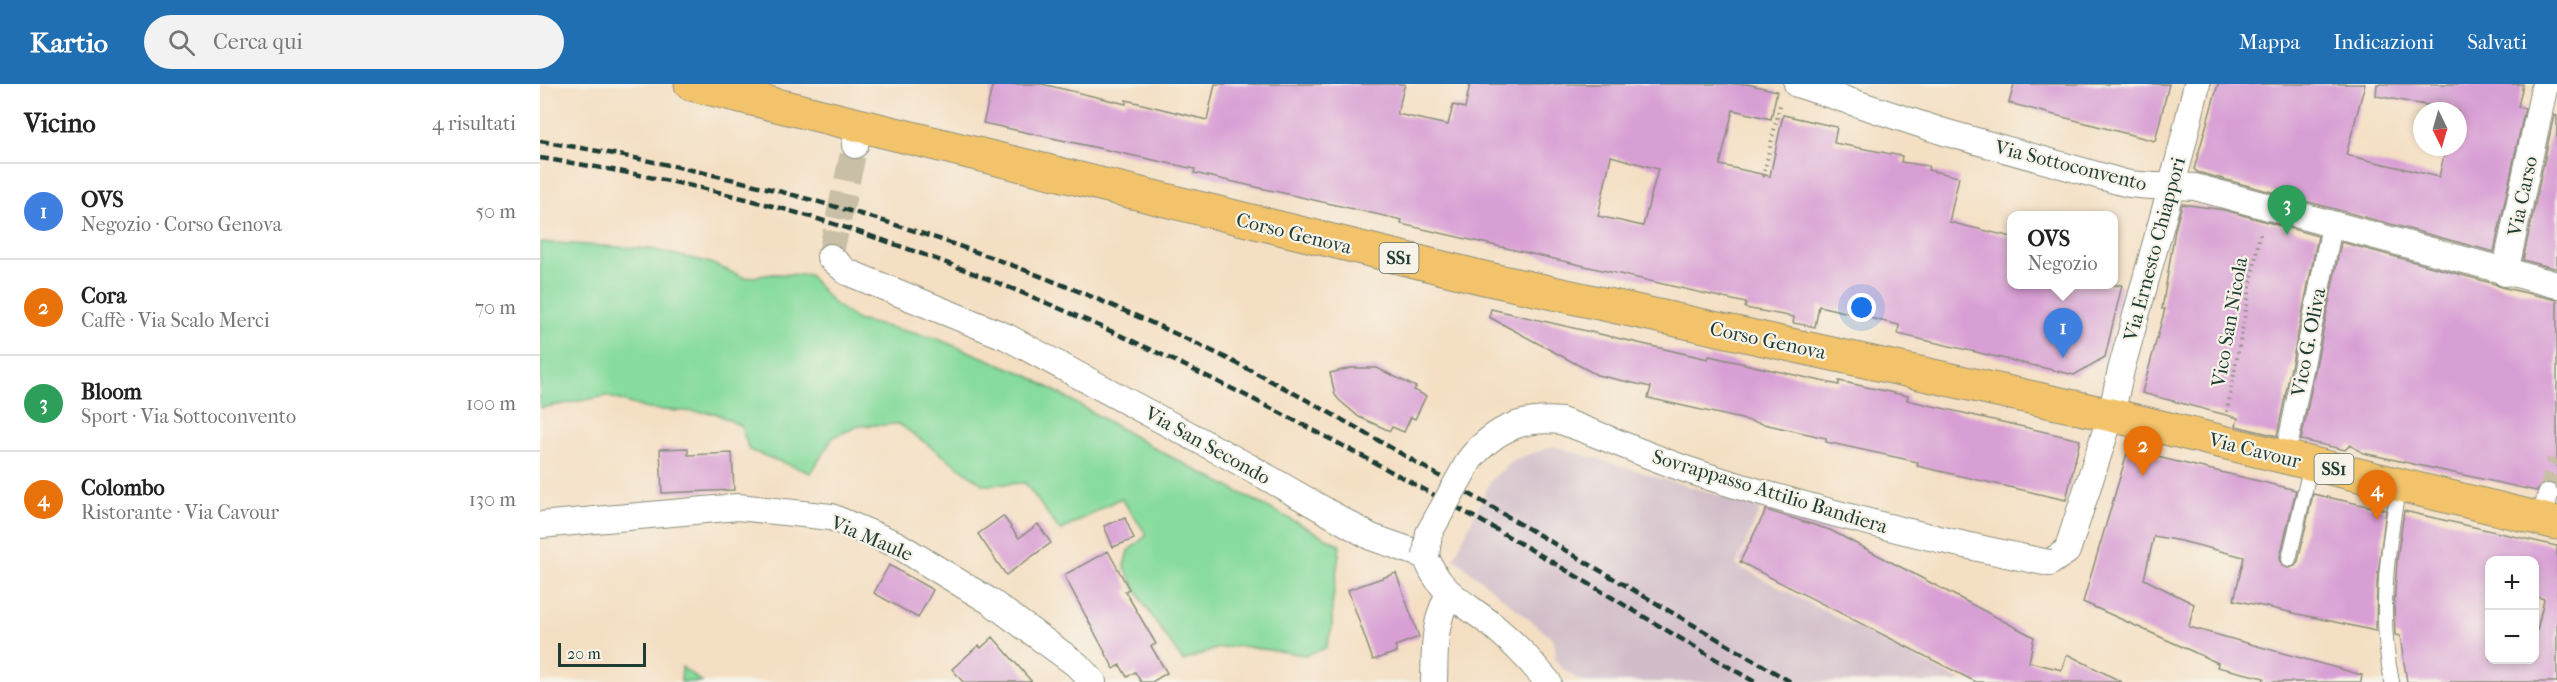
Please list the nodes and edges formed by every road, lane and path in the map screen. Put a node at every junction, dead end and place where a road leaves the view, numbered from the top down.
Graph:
1 (691, 84) edge
2 (2197, 84) edge
3 (2545, 84) edge
4 (1790, 90) edge
5 (1763, 177) dead end
6 (2172, 185) junction
7 (2264, 206) junction
8 (2332, 226) junction
9 (830, 257) dead end
10 (2505, 273) junction
11 (2557, 285) edge
12 (2110, 415) junction
13 (2222, 442) junction
14 (2298, 461) junction
15 (2399, 485) junction
16 (2549, 512) edge
17 (540, 525) edge
18 (1426, 556) junction
19 (2289, 559) dead end
20 (2049, 563) joint
21 (1449, 594) junction
22 (1093, 682) edge
23 (1434, 682) edge
24 (1548, 682) edge
25 (2392, 682) edge

1 - 12 main road, Corso Genova / SS1
2 - 6 street, Via Ernesto Chiappori
3 - 10 street, Via Carso
4 - 5 path
4 - 6 street, Via Sottoconvento
6 - 7 street, Via Sottoconvento
6 - 12 street, Via Ernesto Chiappori
7 - 8 street, Via Sottoconvento
7 - 13 path, Vico San Nicola
8 - 10 street, Via Sottoconvento
8 - 14 street, Vico G. Oliva
9 - 18 street, Via San Secondo
10 - 11 street, Via Sottoconvento
12 - 13 main road, Via Cavour / SS1
12 - 20 street, Via Ernesto Chiappori
13 - 14 main road, Via Cavour / SS1
14 - 15 main road, Via Cavour / SS1
14 - 19 lane
15 - 16 main road, Via Cavour / SS1
15 - 25 lane
17 - 22 street, Via Maule
18 - 20 street, Sovrappasso Attilio Bandiera, bridge
18 - 21 street
21 - 23 street
21 - 24 street

